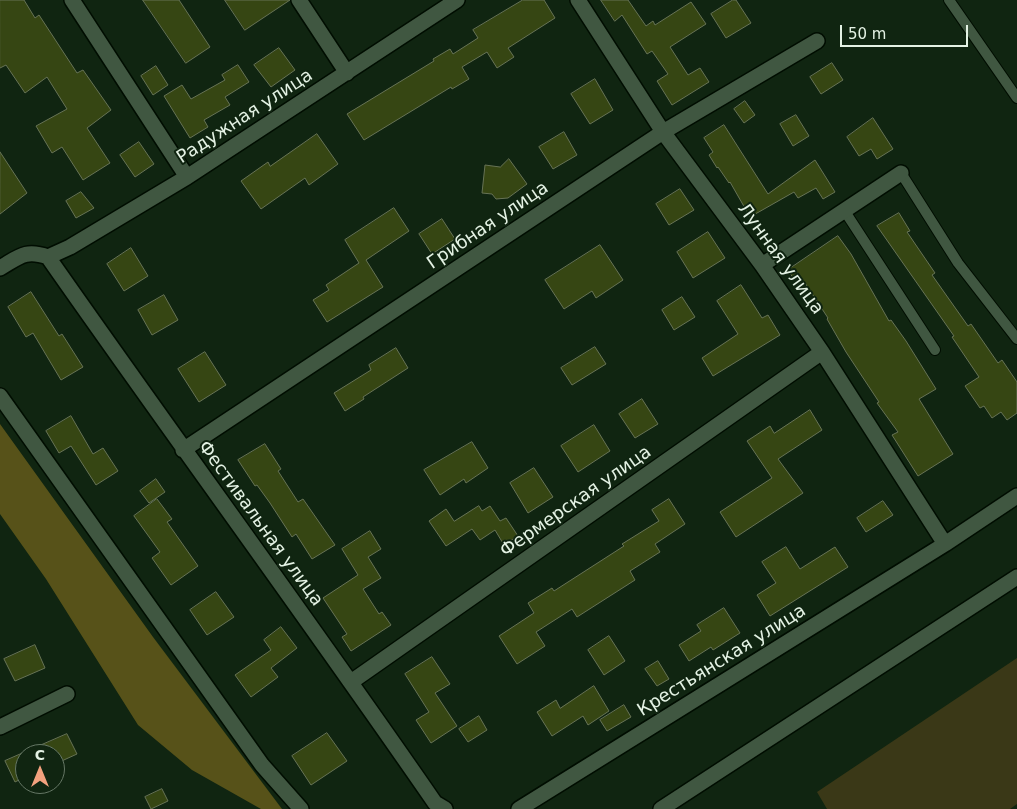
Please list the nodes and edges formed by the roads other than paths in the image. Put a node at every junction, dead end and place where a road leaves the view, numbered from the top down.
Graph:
1 (72, 0) edge
2 (299, 0) edge
3 (456, 0) edge
4 (578, 0) edge
5 (949, 0) edge
6 (818, 41) dead end
7 (347, 73) junction
8 (1017, 98) edge
9 (663, 132) junction
10 (901, 173) joint
11 (187, 177) junction
12 (844, 210) junction
13 (48, 257) junction
14 (762, 264) junction
15 (0, 268) edge
16 (1017, 339) edge
17 (935, 350) dead end
18 (822, 352) junction
19 (0, 396) edge
20 (183, 450) junction
21 (1017, 496) edge
22 (945, 544) junction
23 (1017, 577) edge
24 (351, 682) junction
25 (68, 694) dead end
26 (0, 727) edge
27 (301, 809) edge
28 (445, 809) edge
29 (519, 809) edge
30 (661, 809) edge

1 - 11 street
2 - 7 street
3 - 7 street, Радужная улица
4 - 9 street, Лунная улица
5 - 8 lane
6 - 9 street, Грибная улица
7 - 11 street, Радужная улица
9 - 14 street, Лунная улица
9 - 20 street, Грибная улица
10 - 12 street
10 - 16 lane
11 - 13 street, Радужная улица
12 - 14 street
12 - 17 lane
13 - 15 street
13 - 20 street, Фестивальная улица
14 - 18 street, Лунная улица
18 - 22 street, Лунная улица
18 - 24 street, Фермерская улица
19 - 27 street
20 - 24 street, Фестивальная улица
21 - 22 street, Крестьянская улица
22 - 29 street, Крестьянская улица
23 - 30 street
24 - 28 street, Фестивальная улица
25 - 26 street

